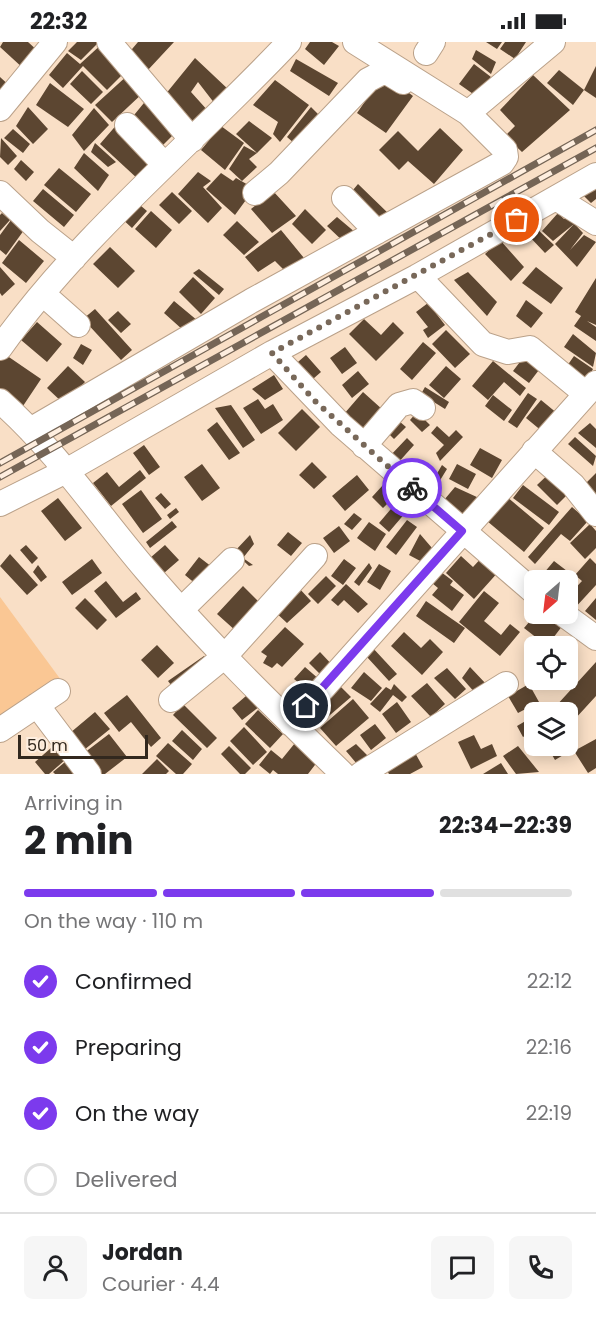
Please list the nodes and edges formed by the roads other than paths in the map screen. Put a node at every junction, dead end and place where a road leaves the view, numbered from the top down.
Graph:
1 (55, 42) edge
2 (109, 42) edge
3 (289, 42) edge
4 (355, 42) edge
5 (553, 42) edge
6 (0, 109) edge
7 (463, 110) junction
8 (127, 125) dead end
9 (192, 140) junction
10 (165, 165) junction
11 (596, 175) edge
12 (0, 193) edge
13 (255, 193) dead end
14 (344, 198) dead end
15 (556, 198) junction
16 (596, 223) edge
17 (377, 232) junction
18 (74, 258) junction
19 (418, 276) junction
20 (43, 294) junction
21 (78, 325) dead end
22 (0, 348) edge
23 (272, 353) junction
24 (591, 388) edge
25 (0, 401) edge
26 (423, 408) dead end
27 (17, 426) edge
28 (364, 446) junction
29 (534, 451) junction
30 (66, 471) junction
31 (0, 504) edge
32 (596, 514) edge
33 (462, 531) junction
34 (315, 555) dead end
35 (232, 560) dead end
36 (524, 584) edge
37 (182, 609) junction
38 (577, 624) edge
39 (596, 638) edge
40 (225, 656) junction
41 (506, 684) dead end
42 (58, 691) dead end
43 (171, 700) dead end
44 (37, 705) junction
45 (291, 724) junction
46 (0, 730) edge
47 (330, 769) edge
48 (89, 774) edge
49 (361, 774) edge

1 - 6 street
2 - 9 street
3 - 9 street
4 - 7 street
5 - 7 street
7 - 13 street
7 - 17 street
8 - 10 street
9 - 10 street
10 - 18 street
11 - 15 street
12 - 18 street
14 - 17 street
15 - 16 street
15 - 19 street
17 - 27 street
18 - 20 street
19 - 23 street
19 - 24 street
20 - 21 street
20 - 22 street
23 - 28 street
23 - 30 street
24 - 29 street
25 - 27 street
26 - 28 street
27 - 30 street
28 - 33 street
29 - 32 street
29 - 33 street
30 - 31 street
30 - 37 street
33 - 36 street
33 - 45 street
34 - 40 street
35 - 37 street
37 - 40 street
38 - 39 street
40 - 43 street
40 - 45 street
41 - 49 street
42 - 44 street
44 - 46 street
44 - 48 street
45 - 47 street

